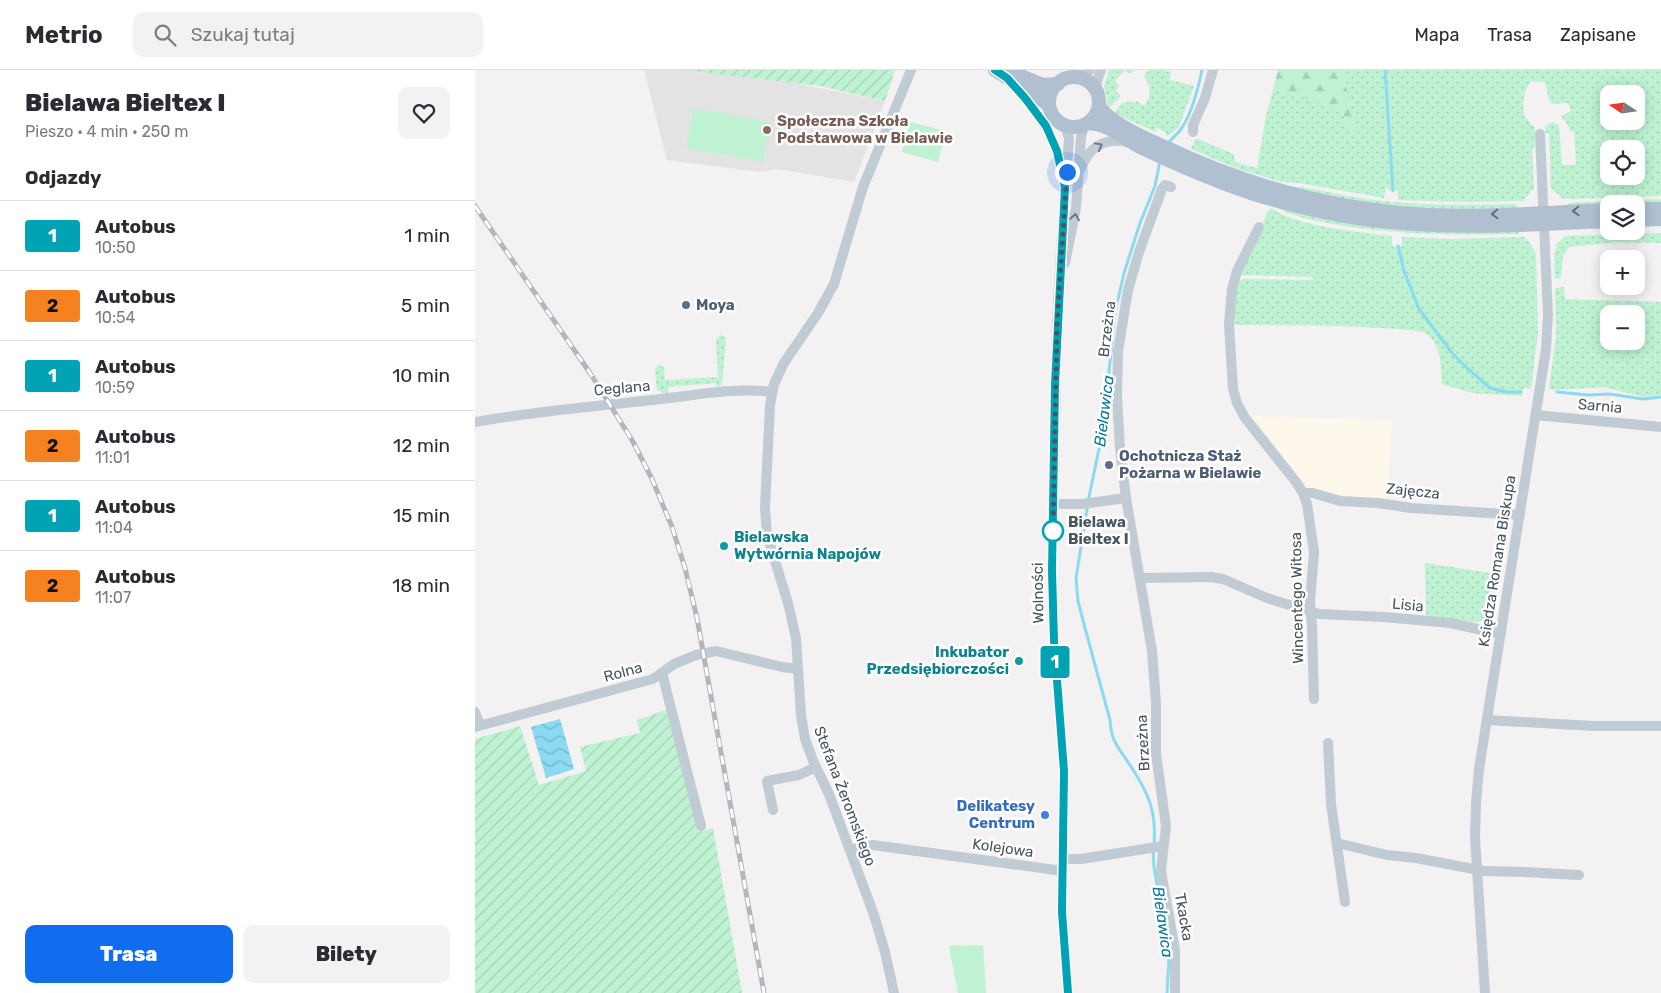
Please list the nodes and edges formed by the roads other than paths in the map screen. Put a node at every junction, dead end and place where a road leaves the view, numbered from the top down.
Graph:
1 (911, 70) edge
2 (1101, 70) edge
3 (1213, 70) edge
4 (1002, 73) edge
5 (1084, 74) edge
6 (1058, 84) junction
7 (1096, 91) junction
8 (1049, 106) junction
9 (1099, 106) junction
10 (1086, 124) junction
11 (1065, 126) junction
12 (1193, 132) dead end
13 (1541, 134) dead end
14 (1134, 144) junction
15 (1157, 149) junction
16 (1078, 173) junction
17 (1065, 187) junction
18 (1171, 187) dead end
19 (1645, 209) edge
20 (1661, 209) edge
21 (1600, 211) edge
22 (1544, 218) junction
23 (1661, 219) edge
24 (1645, 220) edge
25 (1600, 221) edge
26 (1259, 226) dead end
27 (1061, 281) junction
28 (772, 392) junction
29 (1536, 415) junction
30 (475, 422) edge
31 (1661, 427) edge
32 (1303, 493) junction
33 (1126, 498) junction
34 (1054, 504) junction
35 (1520, 515) junction
36 (1140, 578) junction
37 (1311, 612) junction
38 (1501, 634) junction
39 (798, 669) junction
40 (662, 673) junction
41 (1314, 699) dead end
42 (475, 712) edge
43 (1487, 720) junction
44 (477, 726) edge
45 (1661, 726) edge
46 (1327, 743) dead end
47 (816, 767) junction
48 (773, 810) dead end
49 (701, 826) dead end
50 (1337, 843) junction
51 (1163, 846) junction
52 (850, 850) junction
53 (1063, 859) junction
54 (1477, 870) junction
55 (1063, 871) junction
56 (1579, 875) dead end
57 (1345, 902) dead end
58 (894, 993) edge
59 (1068, 993) edge
60 (1175, 993) edge
61 (1485, 993) edge

1 - 28 street, Stefana Żeromskiego
2 - 7 street
3 - 12 street
4 - 6 main road
4 - 8 main road
4 - 17 street
5 - 6 main road
5 - 7 main road
6 - 8 main road
7 - 9 main road
8 - 11 main road
9 - 10 main road
9 - 15 main road
10 - 11 main road
10 - 14 main road
10 - 16 street, Wolności
11 - 17 street, Wolności
13 - 22 street, Księdza Romana Biskupa
14 - 15 main road
16 -> 14 street
15 - 22 main road
27 -> 16 street, Wolności
17 - 27 street, Wolności
18 - 33 street, Brzeżna
19 - 20 main road
21 -> 22 main road
22 - 25 main road
22 - 29 street, Księdza Romana Biskupa
23 - 24 main road
26 - 32 street, Wincentego Witosa
27 - 34 street, Wolności
28 - 30 street, Ceglana
28 - 39 street, Stefana Żeromskiego
29 - 31 street, Sarnia
29 - 35 street, Księdza Romana Biskupa
32 - 35 street, Zajęcza
32 - 37 street, Wincentego Witosa
33 - 34 street
33 - 36 street, Brzeżna
34 - 53 street, Wolności
35 - 38 street, Księdza Romana Biskupa
36 - 37 street
36 - 51 street, Brzeżna
37 - 38 street, Lisia
37 - 41 street, Wincentego Witosa
38 - 43 street, Księdza Romana Biskupa
39 - 40 street, Rolna
39 - 47 street, Stefana Żeromskiego
40 - 44 street, Rolna
40 - 49 street
42 - 44 street, Rolna
43 - 45 street
43 - 54 street, Księdza Romana Biskupa
46 - 50 street
47 - 48 street
47 - 52 street, Stefana Żeromskiego
50 - 54 street
50 - 57 street
51 - 53 street
51 - 60 street, Tkacka
52 - 55 street, Kolejowa
52 - 58 street, Stefana Żeromskiego
53 - 55 street, Wolności
54 - 56 street
54 - 61 street, Księdza Romana Biskupa
55 - 59 street, Wolności

